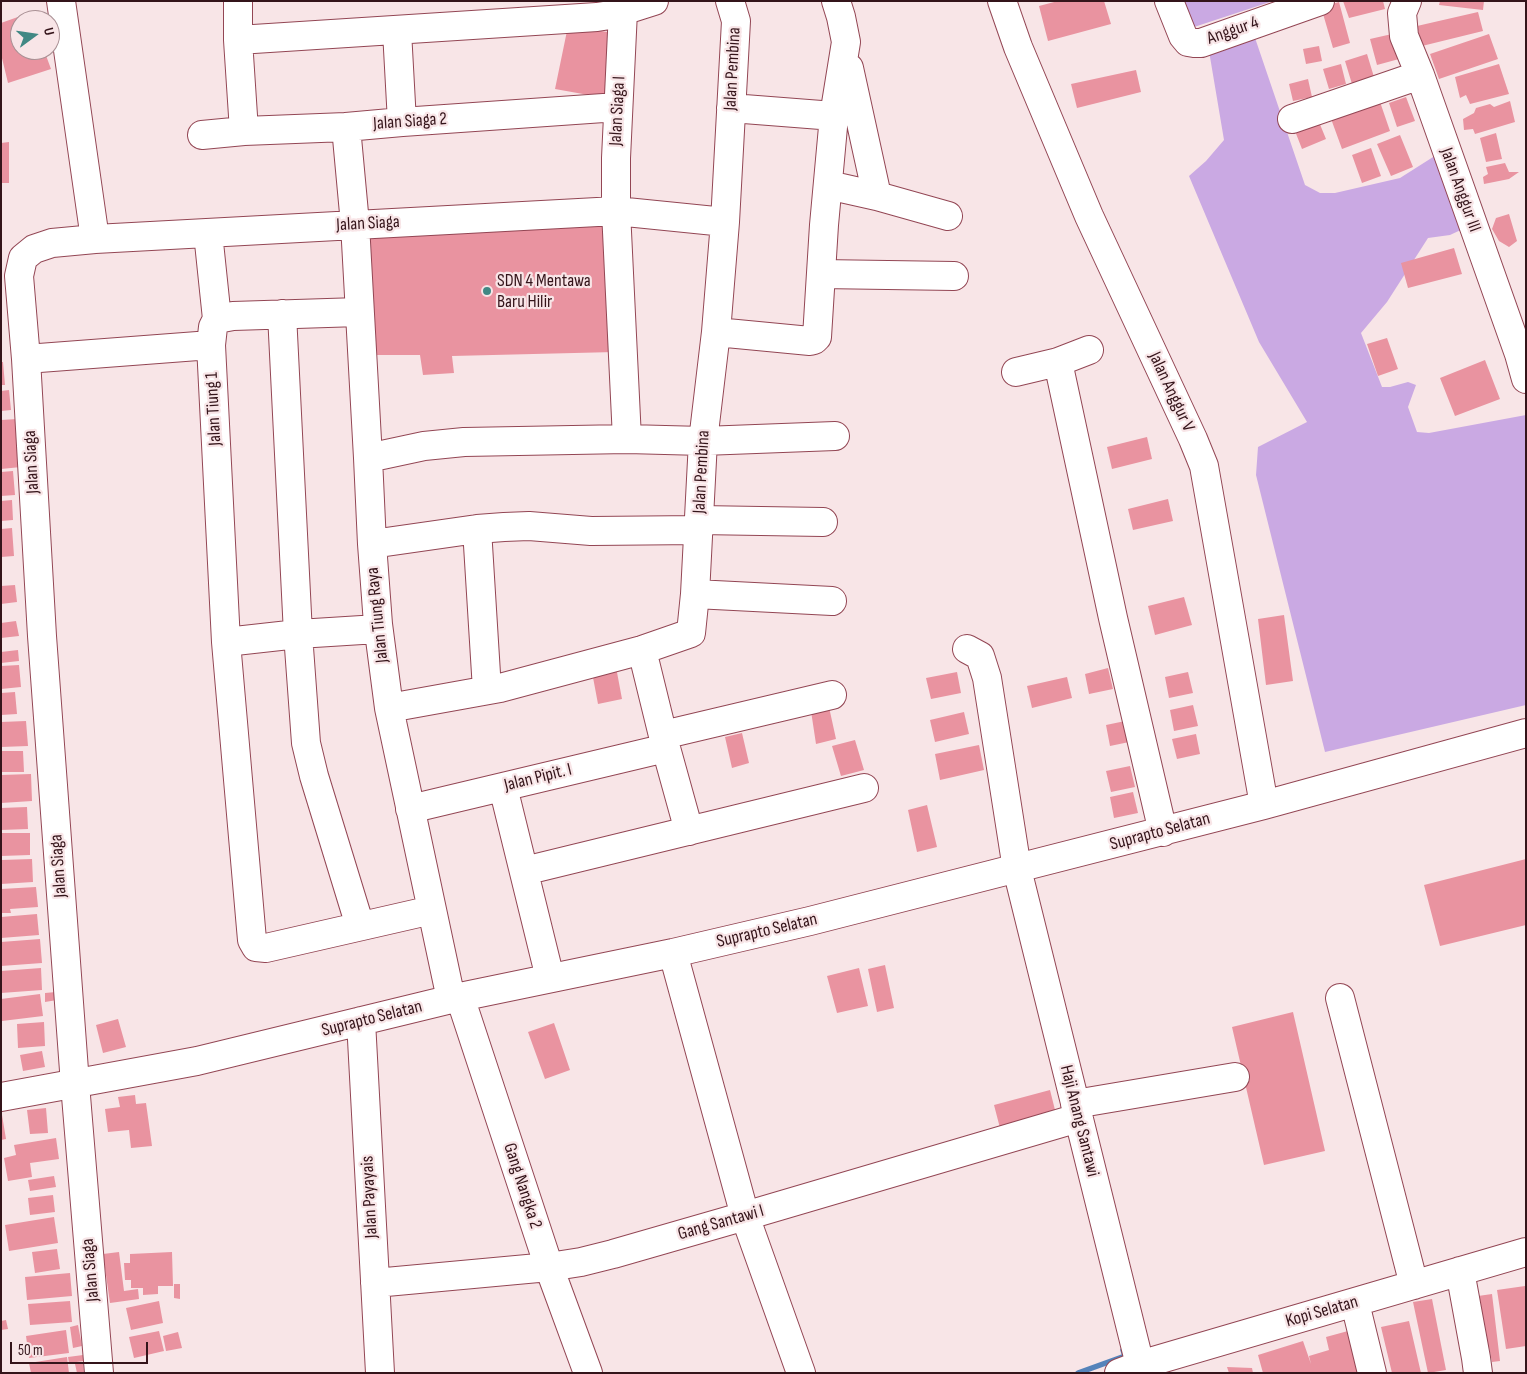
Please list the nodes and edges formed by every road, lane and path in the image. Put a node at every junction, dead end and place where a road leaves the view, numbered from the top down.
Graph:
1 (61, 1) edge
2 (238, 1) edge
3 (654, 1) edge
4 (730, 1) edge
5 (836, 1) edge
6 (1002, 1) edge
7 (1170, 1) edge
8 (1320, 1) edge
9 (1407, 1) edge
10 (623, 11) junction
11 (397, 31) junction
12 (238, 40) junction
13 (845, 51) junction
14 (1420, 76) junction
15 (618, 108) junction
16 (732, 108) junction
17 (834, 116) junction
18 (1292, 119) dead end
19 (402, 122) junction
20 (346, 127) junction
21 (244, 132) junction
22 (202, 135) dead end
23 (828, 185) junction
24 (877, 196) junction
25 (616, 211) junction
26 (948, 216) dead end
27 (725, 222) junction
28 (355, 224) junction
29 (208, 233) junction
30 (95, 239) junction
31 (821, 274) junction
32 (954, 276) dead end
33 (359, 312) junction
34 (282, 314) junction
35 (217, 319) junction
36 (716, 332) junction
37 (211, 345) junction
38 (1090, 350) dead end
39 (26, 360) junction
40 (1058, 362) junction
41 (1016, 372) dead end
42 (1526, 379) edge
43 (835, 436) dead end
44 (627, 439) junction
45 (703, 440) junction
46 (368, 458) junction
47 (823, 522) dead end
48 (699, 525) junction
49 (477, 529) junction
50 (372, 544) junction
51 (695, 594) junction
52 (832, 601) dead end
53 (378, 630) junction
54 (298, 634) junction
55 (226, 642) junction
56 (967, 648) dead end
57 (642, 650) junction
58 (487, 690) junction
59 (832, 695) dead end
60 (389, 708) junction
61 (1526, 733) edge
62 (664, 741) junction
63 (503, 787) junction
64 (864, 788) dead end
65 (1264, 805) junction
66 (410, 809) junction
67 (689, 831) junction
68 (1163, 832) junction
69 (1017, 869) junction
70 (524, 871) junction
71 (432, 910) junction
72 (360, 926) junction
73 (673, 953) junction
74 (550, 978) junction
75 (455, 998) junction
76 (1340, 998) dead end
77 (361, 1022) junction
78 (1235, 1077) dead end
79 (75, 1084) junction
80 (1, 1097) edge
81 (1071, 1116) junction
82 (745, 1216) junction
83 (1526, 1252) edge
84 (549, 1267) junction
85 (1460, 1271) junction
86 (1410, 1274) junction
87 (375, 1283) junction
88 (1355, 1303) junction
89 (1133, 1370) edge
90 (99, 1373) edge
91 (380, 1373) edge
92 (588, 1373) edge
93 (801, 1373) edge
94 (1372, 1373) edge
95 (1478, 1373) edge

1 - 30 street
2 - 12 street
3 - 10 street
4 - 16 street, Jalan Pembina
5 - 13 street
6 - 65 street, Jalan Anggur V
7 - 8 street, Anggur 4
9 - 14 street, Jalan Anggur III
10 - 11 street
10 - 15 street, Jalan Siaga I
11 - 12 street
11 - 19 street
12 - 21 street
13 - 17 street
13 - 24 street
14 - 18 street
14 - 42 street, Jalan Anggur III
15 - 19 street, Jalan Siaga 2
15 - 25 street, Jalan Siaga I
16 - 17 street
16 - 27 street, Jalan Pembina
17 - 23 street
19 - 20 street, Jalan Siaga 2
20 - 21 street, Jalan Siaga 2
20 - 28 street, Jalan Tiung Raya
21 - 22 street, Jalan Siaga 2
23 - 24 street
23 - 31 street
24 - 26 street
25 - 27 street, Jalan Siaga
25 - 28 street, Jalan Siaga
25 - 44 street, Jalan Siaga I
27 - 36 street, Jalan Pembina
28 - 29 street, Jalan Siaga
28 - 33 street, Jalan Tiung Raya
29 - 30 street, Jalan Siaga
29 - 35 street, Jalan Tiung 1
30 - 39 street, Jalan Siaga
31 - 32 street
31 - 36 street
33 - 34 street
33 - 46 street, Jalan Tiung Raya
34 - 35 street
34 - 54 street
35 - 37 street, Jalan Tiung 1
36 - 45 street, Jalan Pembina
37 - 39 street
37 - 55 street, Jalan Tiung 1
38 - 40 street
39 - 79 street, Jalan Siaga
40 - 41 street
40 - 68 street
43 - 45 street
44 - 45 street
44 - 46 street
45 - 48 street, Jalan Pembina
46 - 50 street, Jalan Tiung Raya
47 - 48 street
48 - 49 street
48 - 51 street, Jalan Pembina
49 - 50 street
49 - 58 street
50 - 53 street, Jalan Tiung Raya
51 - 52 street
51 - 57 street, Jalan Pembina
53 - 54 street
53 - 60 street, Jalan Tiung Raya
54 - 55 street
54 - 72 street
55 - 72 street, Jalan Tiung 1
56 - 69 street, Haji Anang Santawi
57 - 58 street, Jalan Pembina
57 - 62 street
58 - 60 street, Jalan Pembina
59 - 62 street, Jalan Pipit. I
60 - 66 street, Jalan Tiung Raya
61 - 65 street, Suprapto Selatan
62 - 63 street, Jalan Pipit. I
62 - 67 street
63 - 66 street, Jalan Pipit. I
63 - 70 street
64 - 67 street
65 - 68 street, Suprapto Selatan
66 - 71 street, Jalan Tiung Raya
67 - 70 street
68 - 69 street, Suprapto Selatan
69 - 73 street, Suprapto Selatan
69 - 81 street, Haji Anang Santawi
70 - 74 street
71 - 72 street
71 - 75 street, Jalan Tiung Raya
73 - 74 street, Suprapto Selatan
73 - 82 street
74 - 75 street, Suprapto Selatan
75 - 77 street, Suprapto Selatan
75 - 84 street, Gang Nangka 2
76 - 86 street
77 - 79 street, Suprapto Selatan
77 - 87 street, Jalan Payayais
78 - 81 street, Gang Santawi I
79 - 80 street, Suprapto Selatan
79 - 90 street, Jalan Siaga
81 - 82 street, Gang Santawi I
81 - 89 street, Haji Anang Santawi
82 - 84 street, Gang Santawi I
82 - 93 street
83 - 85 street, Kopi Selatan
84 - 87 street, Gang Santawi I
84 - 92 street, Gang Nangka 2
85 - 86 street, Kopi Selatan
85 - 95 street
86 - 88 street, Kopi Selatan
87 - 91 street, Jalan Payayais
88 - 89 street, Kopi Selatan
88 - 94 street

